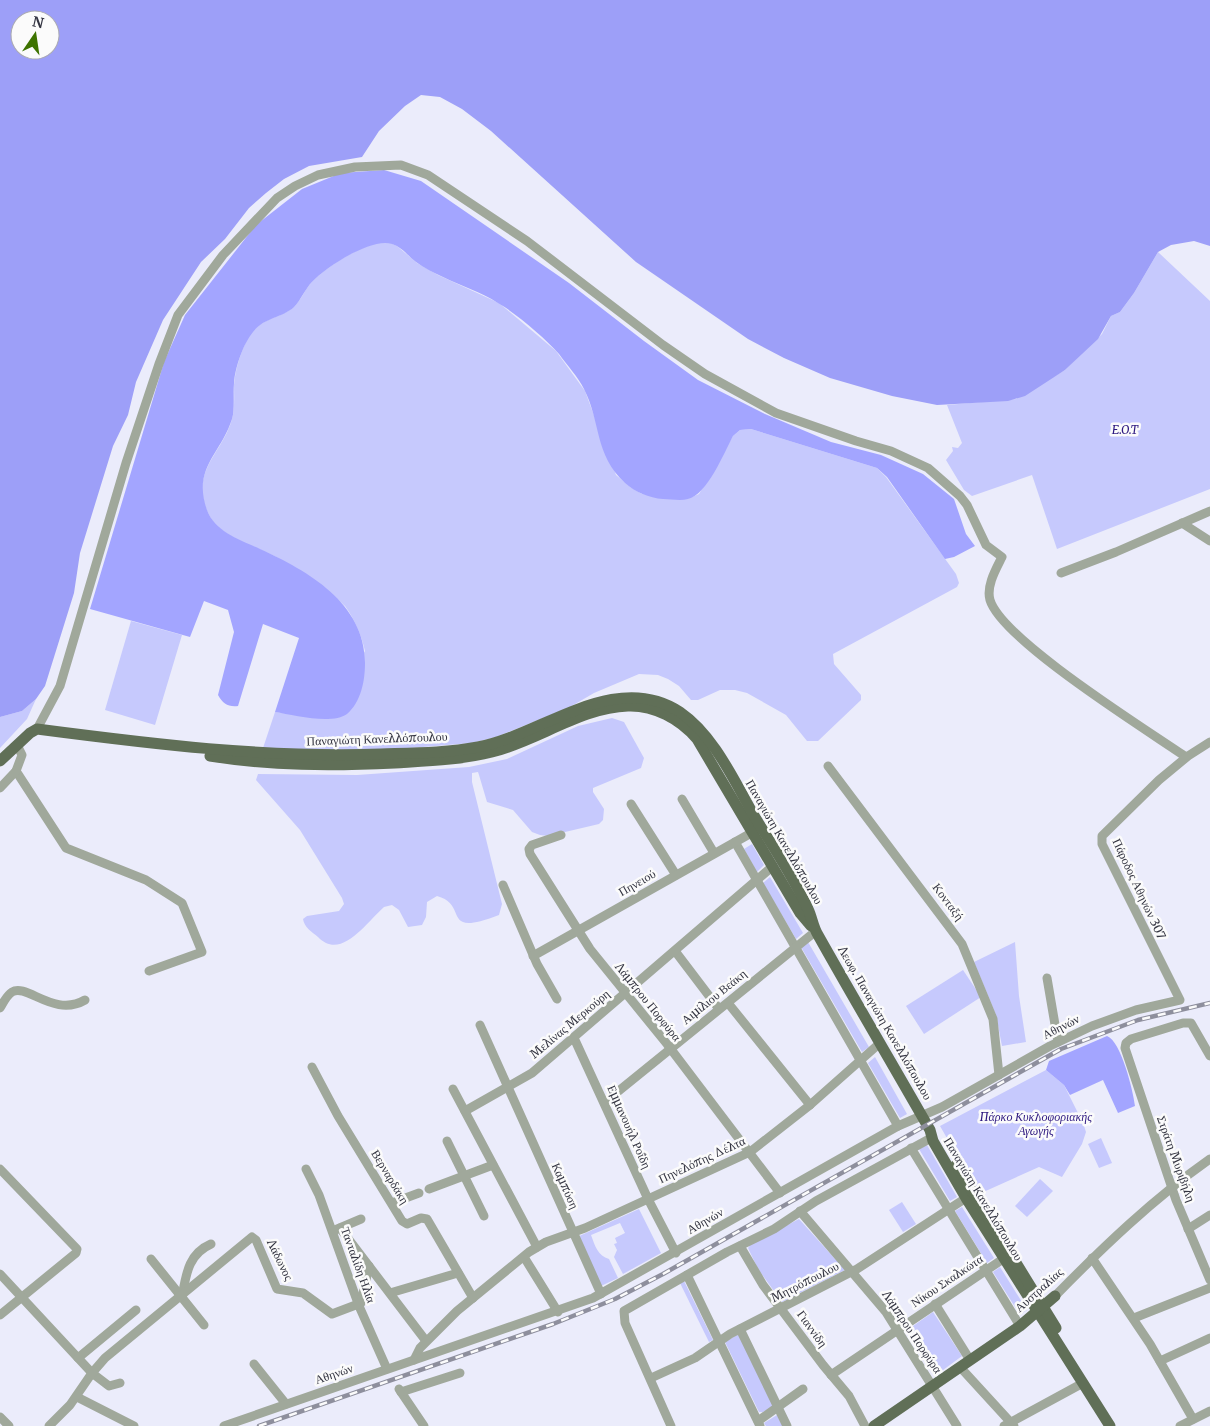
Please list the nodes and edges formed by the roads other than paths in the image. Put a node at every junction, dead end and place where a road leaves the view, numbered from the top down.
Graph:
1 (1210, 511) edge
2 (1182, 523) junction
3 (1210, 541) edge
4 (1061, 573) dead end
5 (37, 729) junction
6 (1210, 742) edge
7 (147, 744) junction
8 (17, 745) junction
9 (1186, 757) junction
10 (0, 761) edge
11 (828, 766) dead end
12 (16, 771) junction
13 (0, 788) edge
14 (682, 799) dead end
15 (632, 804) dead end
16 (753, 832) junction
17 (562, 835) dead end
18 (735, 842) junction
19 (714, 854) junction
20 (773, 866) junction
21 (676, 875) junction
22 (758, 882) junction
23 (503, 885) dead end
24 (578, 931) junction
25 (816, 931) junction
26 (795, 948) junction
27 (675, 951) junction
28 (533, 956) junction
29 (149, 971) dead end
30 (1047, 978) dead end
31 (625, 993) junction
32 (557, 999) dead end
33 (85, 1000) dead end
34 (1180, 1000) joint
35 (728, 1002) junction
36 (0, 1008) edge
37 (720, 1009) junction
38 (480, 1025) dead end
39 (574, 1038) junction
40 (1058, 1042) junction
41 (880, 1043) junction
42 (670, 1049) junction
43 (1210, 1056) edge
44 (861, 1061) junction
45 (312, 1067) dead end
46 (999, 1075) junction
47 (507, 1086) junction
48 (453, 1089) dead end
49 (605, 1102) junction
50 (810, 1105) junction
51 (465, 1111) junction
52 (922, 1116) junction
53 (898, 1126) junction
54 (931, 1134) junction
55 (447, 1141) dead end
56 (911, 1148) junction
57 (748, 1154) junction
58 (1210, 1159) edge
59 (493, 1165) junction
60 (0, 1169) edge
61 (306, 1169) dead end
62 (464, 1176) junction
63 (1172, 1186) junction
64 (429, 1189) dead end
65 (419, 1193) dead end
66 (780, 1193) junction
67 (966, 1198) junction
68 (648, 1199) junction
69 (392, 1204) junction
70 (949, 1210) junction
71 (800, 1212) junction
72 (484, 1216) dead end
73 (1210, 1216) edge
74 (361, 1219) dead end
75 (336, 1229) junction
76 (1188, 1229) junction
77 (572, 1233) junction
78 (211, 1244) dead end
79 (740, 1246) junction
80 (537, 1247) junction
81 (676, 1253) junction
82 (524, 1256) junction
83 (1092, 1258) junction
84 (151, 1259) dead end
85 (1002, 1259) junction
86 (370, 1266) junction
87 (986, 1270) junction
88 (852, 1272) junction
89 (458, 1273) junction
90 (0, 1274) edge
91 (687, 1275) junction
92 (1210, 1280) edge
93 (1210, 1288) edge
94 (390, 1293) junction
95 (601, 1294) junction
96 (1055, 1296) joint
97 (22, 1297) junction
98 (182, 1297) junction
99 (472, 1298) junction
100 (935, 1304) junction
101 (359, 1306) junction
102 (781, 1308) junction
103 (136, 1310) dead end
104 (1039, 1310) junction
105 (558, 1312) junction
106 (0, 1315) edge
107 (1134, 1318) junction
108 (204, 1325) dead end
109 (1020, 1326) junction
110 (740, 1329) junction
111 (898, 1329) junction
112 (1210, 1338) edge
113 (426, 1341) junction
114 (719, 1342) junction
115 (78, 1358) junction
116 (414, 1360) junction
117 (970, 1360) junction
118 (1160, 1361) junction
119 (254, 1364) dead end
120 (960, 1367) junction
121 (387, 1369) junction
122 (92, 1373) junction
123 (460, 1373) dead end
124 (831, 1375) junction
125 (651, 1378) junction
126 (120, 1383) dead end
127 (1083, 1383) junction
128 (934, 1386) junction
129 (803, 1389) dead end
130 (77, 1397) junction
131 (286, 1404) junction
132 (778, 1408) junction
133 (1210, 1411) edge
134 (0, 1417) edge
135 (1193, 1419) junction
136 (759, 1424) edge
137 (879, 1425) edge
138 (1010, 1425) edge
139 (9, 1426) edge
140 (49, 1426) edge
141 (134, 1426) edge
142 (224, 1426) edge
143 (424, 1426) edge
144 (671, 1426) edge
145 (787, 1426) edge
146 (865, 1426) edge
147 (957, 1426) edge
148 (1110, 1426) edge
149 (1119, 1426) edge
150 (1180, 1426) edge

1 - 2 street
2 - 3 street
2 - 4 street
5 - 7 main road, Παναγιώτη Κανελλόπουλου
5 - 8 main road
5 - 9 street
6 - 9 street, Πάροδος Αθηνών 307
7 - 16 main road, Παναγιώτη Κανελλόπουλου
7 - 25 main road, Παναγιώτη Κανελλόπουλου
8 - 10 main road
8 - 12 street
9 - 34 street, Πάροδος Αθηνών 307
11 - 46 street, Κονταξή
12 - 13 street
12 - 29 street
14 - 19 street
15 - 21 street
16 - 18 street, Πηνειού
16 - 20 main road, Παναγιώτη Κανελλόπουλου
17 - 24 street, Λάμπρου Πορφύρα
18 - 19 street, Πηνειού
18 - 22 street
19 - 21 street, Πηνειού
20 - 22 street, Μελίνας Μερκούρη
20 - 25 main road, Παναγιώτη Κανελλόπουλου
21 - 24 street, Πηνειού
22 - 26 street
22 - 27 street, Μελίνας Μερκούρη
23 - 28 street
24 - 28 street, Πηνειού
24 - 31 street, Λάμπρου Πορφύρα
25 - 26 street, Αιμίλιου Βεάκη
25 - 41 main road, Λεωφ. Παναγιώτη Κανελλόπουλου
26 - 35 street, Αιμίλιου Βεάκη
26 - 44 street
27 - 31 street, Μελίνας Μερκούρη
27 - 37 street
28 - 32 street
30 - 40 street
31 - 39 street, Μελίνας Μερκούρη
31 - 42 street, Λάμπρου Πορφύρα
33 - 36 street
34 - 40 street, Αθηνών
35 - 37 street, Αιμίλιου Βεάκη
35 - 50 street
37 - 42 street, Αιμίλιου Βεάκη
38 - 47 street, Καμπύση
39 - 47 street, Μελίνας Μερκούρη
39 - 49 street, Εμμανουήλ Ροΐδη
40 - 46 street, Αθηνών
41 - 44 street, Πηνελόπης Δέλτα
41 - 52 main road, Λεωφ. Παναγιώτη Κανελλόπουλου
42 - 49 street, Αιμίλιου Βεάκη
42 - 57 street, Λάμπρου Πορφύρα
43 - 63 street, Στράτη Μυριβήλη
44 - 50 street, Πηνελόπης Δέλτα
44 - 53 street
45 - 69 street, Βερναρδάκη
46 - 52 street, Αθηνών
47 - 51 street, Μελίνας Μερκούρη
47 - 77 street, Καμπύση
48 - 51 street
49 - 68 street, Εμμανουήλ Ροΐδη
50 - 57 street, Πηνελόπης Δέλτα
51 - 59 street
52 - 53 street, Αθηνών
52 - 54 main road, Λεωφ. Παναγιώτη Κανελλόπουλου
53 - 66 street, Αθηνών
54 - 56 street
54 - 67 main road, Παναγιώτη Κανελλόπουλου
54 - 104 main road, Παναγιώτη Κανελλόπουλου
55 - 62 street
56 - 70 street
56 - 71 street
57 - 66 street, Λάμπρου Πορφύρα
57 - 68 street, Πηνελόπης Δέλτα
58 - 63 street, Αυστραλίας
59 - 62 street
59 - 80 street
60 - 97 street
61 - 75 street, Τανταλίδη Ηλία
62 - 64 street
62 - 72 street
63 - 76 street, Στράτη Μυριβήλη
63 - 83 street, Αυστραλίας
65 - 69 street
66 - 81 street, Αθηνών
67 - 70 street, Μητρόπουλου
67 - 85 main road, Παναγιώτη Κανελλόπουλου
68 - 77 street, Πηνελόπης Δέλτα
68 - 81 street, Εμμανουήλ Ροΐδη
69 - 89 street, Βερναρδάκη
70 - 87 street
70 - 88 street, Μητρόπουλου
71 - 79 street
71 - 88 street, Λάμπρου Πορφύρα
73 - 76 street
74 - 75 street
75 - 86 street
75 - 101 street, Τανταλίδη Ηλία
76 - 92 street, Στράτη Μυριβήλη
77 - 80 street, Πηνελόπης Δέλτα
77 - 95 street, Καμπύση
78 - 98 street
79 - 91 street
79 - 102 street, Γιαννίδη
80 - 82 street, Πηνελόπης Δέλτα
81 - 95 street, Αθηνών
82 - 99 street, Πηνελόπης Δέλτα
82 - 105 street
83 - 96 street, Αυστραλίας
83 - 107 street
84 - 98 street
85 - 87 street, Νίκου Σκαλκώτα
85 - 104 main road, Παναγιώτη Κανελλόπουλου
86 - 94 street
86 - 101 street
87 - 100 street, Νίκου Σκαλκώτα
87 - 109 street
88 - 102 street, Μητρόπουλου
88 - 111 street, Λάμπρου Πορφύρα
89 - 94 street
89 - 99 street, Βερναρδάκη
90 - 97 street
91 - 114 street
91 - 125 street
93 - 107 street
94 - 113 street
95 - 105 street, Αθηνών
96 - 104 main road, Αυστραλίας
97 - 106 street
97 - 115 street
98 - 101 street, Λάδωνος
98 - 108 street
98 - 122 street, Λάδωνος
99 - 113 street, Πηνελόπης Δέλτα
100 - 111 street, Νίκου Σκαλκώτα
100 - 117 street
101 - 121 street, Τανταλίδη Ηλία
102 - 110 street, Μητρόπουλου
102 - 124 street, Γιαννίδη
103 - 115 street
104 - 109 main road, Αυστραλίας
104 - 127 main road, Παναγιώτη Κανελλόπουλου
104 - 149 main road, Παναγιώτη Κανελλόπουλου
105 - 116 street, Αθηνών
107 - 118 street
109 - 117 main road, Αυστραλίας
110 - 114 street, Μητρόπουλου
110 - 132 street
111 - 124 street, Νίκου Σκαλκώτα
111 - 128 street, Λάμπρου Πορφύρα
112 - 118 street
113 - 116 street, Πηνελόπης Δέλτα
114 - 125 street, Μητρόπουλου
114 - 136 street
115 - 122 street
116 - 121 street, Αθηνών
117 - 120 main road, Αυστραλίας
118 - 135 street
119 - 131 street
120 - 128 main road, Αυστραλίας
120 - 138 street
121 - 131 street, Αθηνών
122 - 126 street
122 - 130 street, Λάδωνος
123 - 143 street
124 - 146 street, Γιαννίδη
125 - 144 street
127 - 138 street
127 - 148 main road, Παναγιώτη Κανελλόπουλου
128 - 137 main road, Αυστραλίας
128 - 147 street, Λάμπρου Πορφύρα
129 - 132 street
130 - 140 street, Λάδωνος
130 - 141 street
131 - 142 street, Αθηνών
132 - 136 street
132 - 145 street
133 - 135 street
134 - 139 street
135 - 150 street

